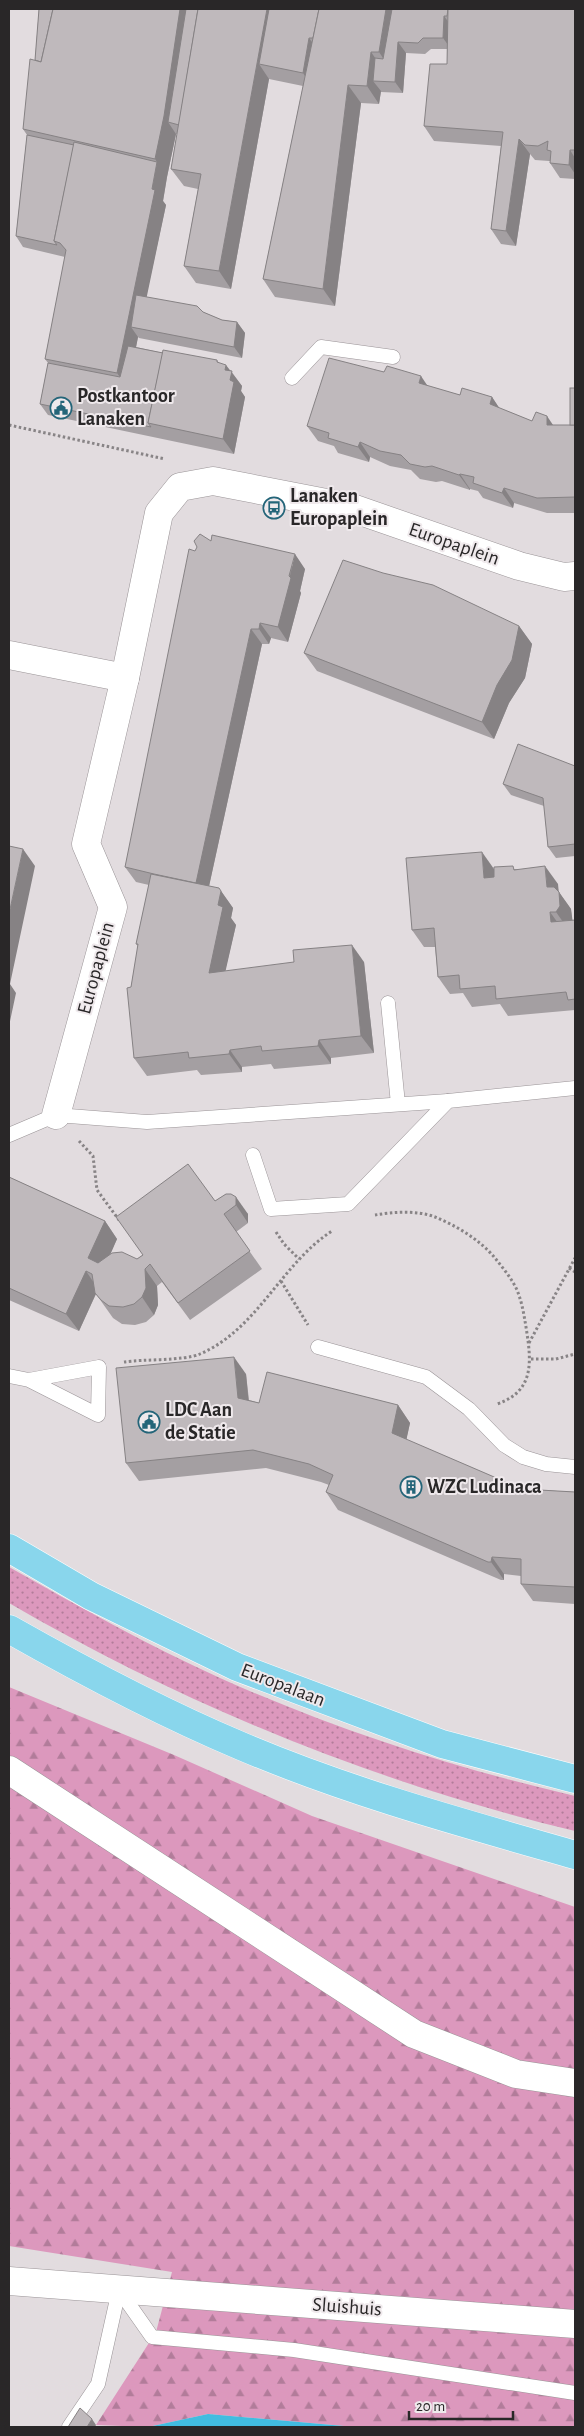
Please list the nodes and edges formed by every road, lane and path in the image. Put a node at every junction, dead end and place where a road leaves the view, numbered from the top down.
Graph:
1 (393, 357) dead end
2 (292, 378) dead end
3 (9, 425) edge
4 (171, 460) dead end
5 (575, 576) edge
6 (9, 655) edge
7 (125, 678) junction
8 (388, 1003) dead end
9 (575, 1088) edge
10 (448, 1101) junction
11 (398, 1104) junction
12 (56, 1115) junction
13 (9, 1135) edge
14 (253, 1155) dead end
15 (374, 1215) dead end
16 (120, 1222) edge
17 (337, 1228) dead end
18 (575, 1258) edge
19 (569, 1268) junction
20 (575, 1272) edge
21 (281, 1281) junction
22 (528, 1343) junction
23 (318, 1347) joint
24 (575, 1354) edge
25 (531, 1359) junction
26 (126, 1362) dead end
27 (9, 1376) edge
28 (30, 1380) junction
29 (472, 1412) junction
30 (575, 1467) edge
31 (9, 1548) edge
32 (9, 1629) edge
33 (9, 1770) edge
34 (575, 1778) edge
35 (575, 1855) edge
36 (575, 2083) edge
37 (9, 2281) edge
38 (119, 2290) junction
39 (575, 2324) edge
40 (575, 2393) edge
41 (69, 2427) edge

1 - 2 lane
3 - 4 path
5 - 7 street, Europaplein
6 - 7 street
7 - 12 street, Europaplein
8 - 11 lane
9 - 10 lane
10 - 11 lane
10 - 14 lane
11 - 12 lane
12 - 13 lane
12 - 16 path
15 - 22 path
17 - 21 path
18 - 19 path
19 - 20 path
19 - 22 path
21 - 23 path
21 - 26 path
22 - 25 path
23 - 29 lane
24 - 25 path
25 - 29 path
27 - 28 lane
28 - 28 lane
29 - 30 lane
31 - 34 main road, Europalaan
32 - 35 main road
33 - 36 street
37 - 38 street, Sluishuis
38 - 39 street, Sluishuis
38 - 40 lane
38 - 41 lane

